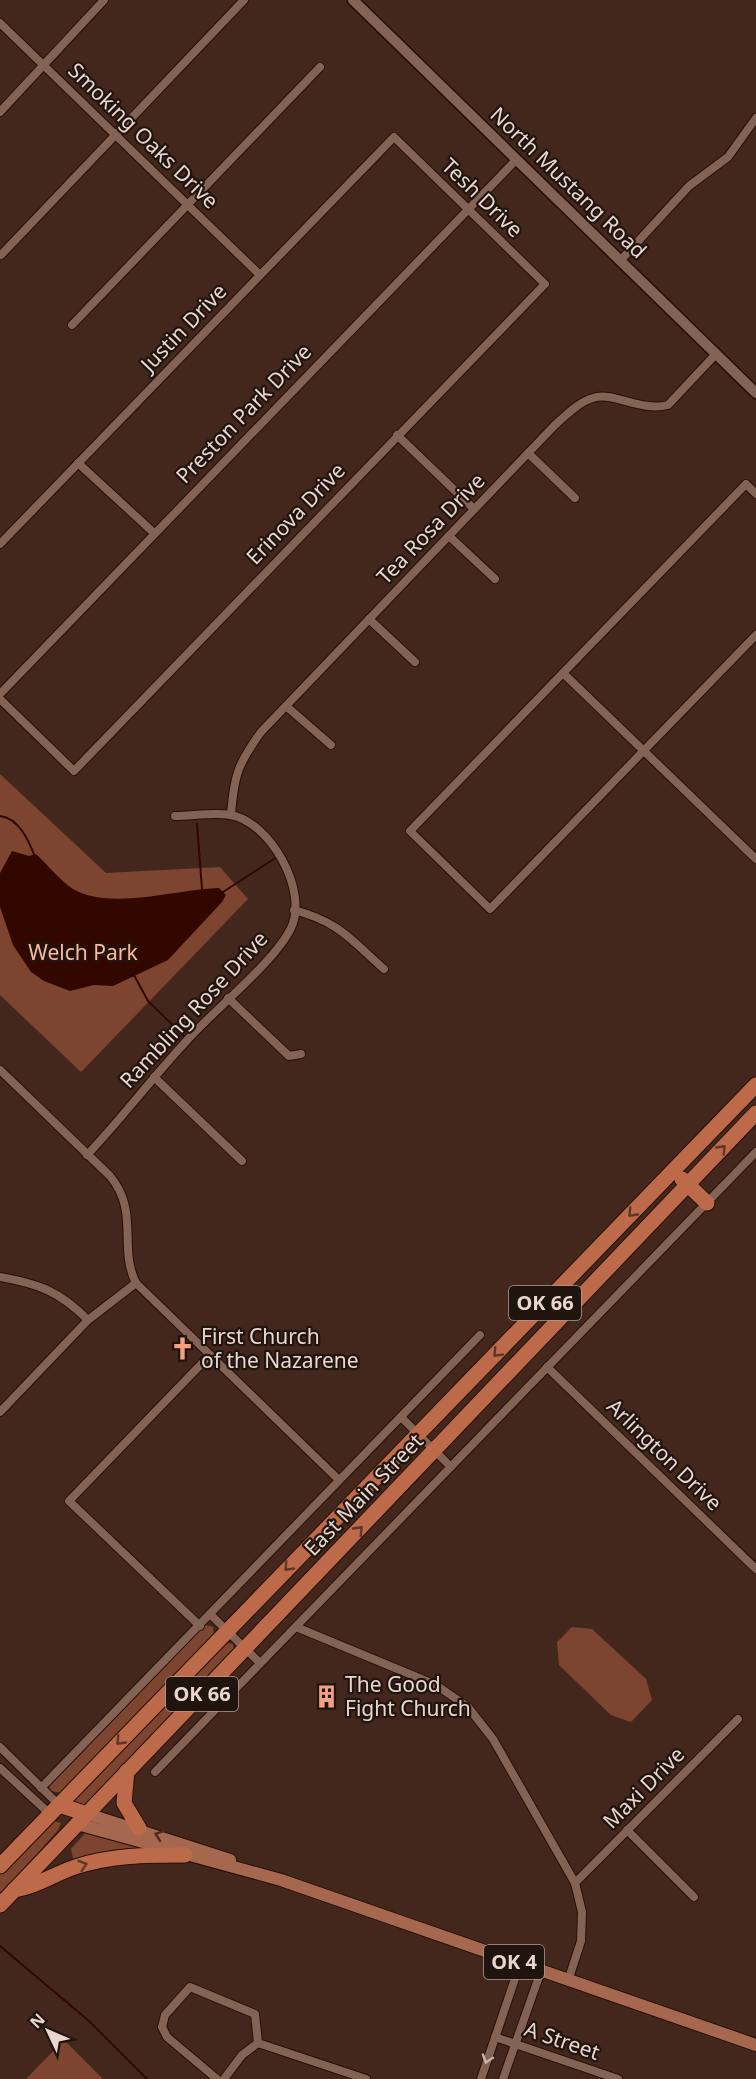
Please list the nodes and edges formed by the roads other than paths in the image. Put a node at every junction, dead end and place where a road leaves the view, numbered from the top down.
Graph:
1 (104, 0) edge
2 (244, 0) edge
3 (353, 0) edge
4 (0, 23) edge
5 (45, 66) junction
6 (320, 66) dead end
7 (0, 112) edge
8 (756, 118) edge
9 (115, 134) junction
10 (394, 137) joint
11 (516, 160) junction
12 (186, 204) junction
13 (468, 210) junction
14 (1, 255) edge
15 (620, 261) junction
16 (260, 275) junction
17 (545, 284) joint
18 (72, 325) dead end
19 (716, 354) junction
20 (756, 393) edge
21 (397, 435) junction
22 (528, 453) junction
23 (78, 463) junction
24 (756, 494) edge
25 (575, 498) dead end
26 (474, 509) junction
27 (154, 533) junction
28 (449, 536) junction
29 (0, 544) edge
30 (495, 579) dead end
31 (369, 620) junction
32 (756, 635) edge
33 (415, 662) dead end
34 (563, 673) junction
35 (0, 694) edge
36 (0, 699) edge
37 (286, 706) junction
38 (332, 745) dead end
39 (644, 750) junction
40 (231, 815) junction
41 (175, 816) dead end
42 (756, 859) edge
43 (294, 910) junction
44 (384, 969) dead end
45 (228, 998) junction
46 (301, 1054) dead end
47 (0, 1070) edge
48 (154, 1077) junction
49 (756, 1085) edge
50 (756, 1113) edge
51 (756, 1152) edge
52 (87, 1155) junction
53 (242, 1161) dead end
54 (673, 1171) junction
55 (688, 1185) junction
56 (707, 1203) junction
57 (0, 1277) edge
58 (136, 1283) junction
59 (88, 1320) junction
60 (480, 1335) dead end
61 (210, 1355) junction
62 (547, 1367) junction
63 (0, 1412) edge
64 (401, 1417) junction
65 (417, 1435) junction
66 (435, 1452) junction
67 (451, 1467) junction
68 (339, 1480) junction
69 (756, 1569) edge
70 (210, 1614) junction
71 (200, 1626) junction
72 (296, 1627) junction
73 (226, 1630) junction
74 (246, 1648) junction
75 (260, 1663) junction
76 (738, 1719) dead end
77 (0, 1747) edge
78 (7, 1754) junction
79 (0, 1763) edge
80 (0, 1768) edge
81 (127, 1771) junction
82 (155, 1772) dead end
83 (41, 1788) junction
84 (54, 1809) junction
85 (82, 1819) junction
86 (139, 1828) junction
87 (627, 1830) junction
88 (185, 1855) junction
89 (0, 1866) edge
90 (273, 1878) junction
91 (575, 1883) junction
92 (14, 1890) junction
93 (694, 1897) dead end
94 (0, 1905) edge
95 (520, 1964) junction
96 (541, 1971) junction
97 (568, 1981) junction
98 (495, 2037) junction
99 (258, 2043) junction
100 (516, 2044) junction
101 (756, 2045) edge
102 (350, 2077) edge
103 (217, 2079) edge
104 (224, 2079) edge
105 (366, 2079) edge
106 (481, 2079) edge
107 (503, 2079) edge
108 (618, 2079) edge

1 - 5 street
2 - 9 street
3 - 11 street, North Mustang Road
4 - 5 street, Smoking Oaks Drive
5 - 7 street
5 - 9 street, Smoking Oaks Drive
6 - 12 street
8 - 15 street
9 - 12 street, Smoking Oaks Drive
9 - 14 street
10 - 13 street, Tesh Drive
10 - 16 street, Justin Drive
11 - 13 street, Preston Park Drive
11 - 15 street, North Mustang Road
12 - 16 street, Smoking Oaks Drive
12 - 18 street
13 - 17 street, Tesh Drive
13 - 27 street, Preston Park Drive
15 - 19 street, North Mustang Road
16 - 23 street, Justin Drive
17 - 21 street, Erinova Drive
19 - 20 street, North Mustang Road
19 - 22 street, Tea Rosa Drive
21 - 26 street
21 - 36 street, Erinova Drive
22 - 25 street
22 - 26 street, Tea Rosa Drive
23 - 27 street
23 - 29 street, Justin Drive
24 - 34 street
26 - 28 street, Tea Rosa Drive
27 - 35 street, Preston Park Drive
28 - 30 street
28 - 31 street, Tea Rosa Drive
31 - 33 street
31 - 37 street, Tea Rosa Drive
32 - 39 street
34 - 39 street
34 - 39 street
37 - 38 street
37 - 40 street, Tea Rosa Drive
39 - 42 street
40 - 41 street, Rambling Rose Drive
40 - 43 street, Rambling Rose Drive
43 - 44 street
43 - 45 street, Rambling Rose Drive
45 - 46 street
45 - 48 street, Rambling Rose Drive
47 - 52 street
48 - 52 street, Rambling Rose Drive
48 - 53 street
49 - 54 highway, East Main Street / OK 66
55 -> 50 highway, East Main Street / OK 66
51 - 56 street, East Main Street
52 - 58 street
54 - 55 highway
54 -> 65 highway, East Main Street / OK 66
55 - 56 highway
55 - 66 highway, East Main Street / OK 66
56 - 62 street, East Main Street
57 - 59 street
58 - 59 street
58 - 61 street
59 - 63 street
60 - 64 street, East Main Street
61 - 68 street
61 - 71 street
62 - 67 street, East Main Street
62 - 69 street, Arlington Drive
64 - 65 street
64 - 68 street, East Main Street
65 - 66 street
65 -> 73 highway, East Main Street / OK 66
66 - 67 street
74 -> 66 highway, East Main Street / OK 66
67 - 72 street, East Main Street
68 - 70 street, East Main Street
70 - 71 street, East Main Street
70 - 73 street
71 - 83 street, East Main Street
72 - 75 street, East Main Street
72 - 91 street
73 - 74 street
73 -> 84 highway, East Main Street / OK 66
74 - 75 street
74 - 81 highway, East Main Street / OK 66
75 - 82 street, East Main Street
76 - 87 street, Maxi Drive
77 - 78 street
78 - 79 street
78 - 83 street
80 - 84 street
81 - 85 highway, East Main Street / OK 66
81 - 86 highway
83 - 84 street
84 - 85 highway
84 - 89 highway, East Main Street
85 - 86 main road, OK 4
85 - 88 main road
85 - 92 highway, East Main Street / OK 66
90 -> 86 main road, OK 4
87 - 91 street, Maxi Drive
87 - 93 street
88 - 90 main road, OK 4
92 -> 88 highway, OK 4
90 - 95 main road, OK 4
91 - 97 street
92 - 94 highway, East Main Street
95 - 96 main road, OK 4
95 - 98 street
96 - 97 main road, OK 4
96 - 100 street
97 - 101 main road, OK 4
98 - 100 street, A Street
98 -> 106 street
99 - 102 street
99 - 103 street
99 - 104 street
100 - 107 street
100 - 108 street, A Street
102 - 105 street

